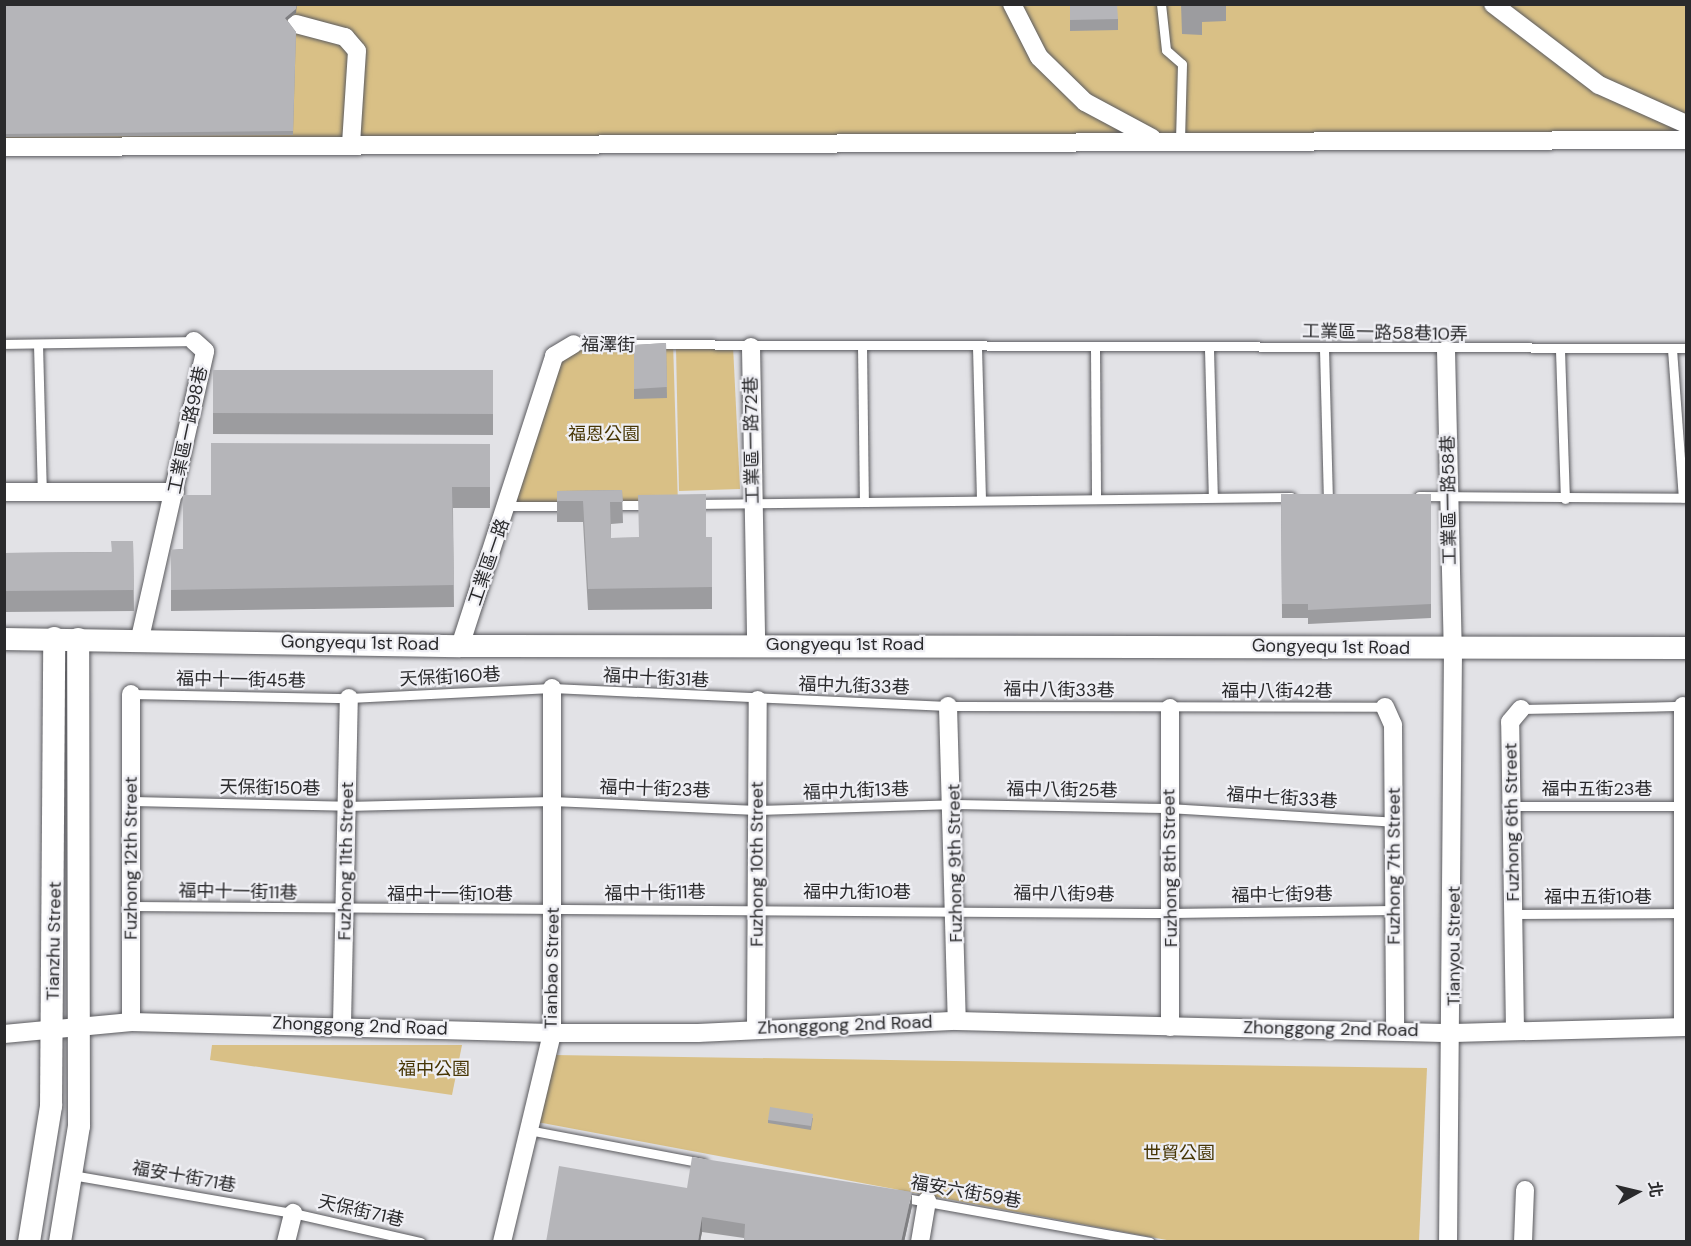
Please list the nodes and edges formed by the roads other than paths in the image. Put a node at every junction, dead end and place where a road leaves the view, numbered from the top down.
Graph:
1 (1012, 4) edge
2 (1161, 4) edge
3 (1493, 4) edge
4 (296, 24) dead end
5 (1686, 124) edge
6 (1155, 139) junction
7 (1686, 140) edge
8 (1180, 141) junction
9 (351, 144) junction
10 (4, 147) edge
11 (194, 341) joint
12 (4, 344) edge
13 (38, 344) junction
14 (574, 344) joint
15 (862, 345) junction
16 (751, 346) junction
17 (977, 347) junction
18 (1324, 348) junction
19 (1686, 348) edge
20 (1095, 349) junction
21 (1209, 349) junction
22 (1672, 349) junction
23 (1446, 350) junction
24 (1560, 350) junction
25 (4, 492) edge
26 (42, 492) junction
27 (175, 492) junction
28 (1412, 496) edge
29 (1448, 496) junction
30 (1096, 497) junction
31 (1213, 497) junction
32 (1305, 497) edge
33 (1317, 497) edge
34 (1328, 497) junction
35 (1340, 497) edge
36 (981, 498) junction
37 (1685, 498) edge
38 (1565, 499) junction
39 (753, 500) junction
40 (864, 500) junction
41 (666, 505) edge
42 (678, 505) edge
43 (508, 506) junction
44 (576, 506) edge
45 (598, 506) edge
46 (54, 638) junction
47 (140, 638) junction
48 (4, 639) edge
49 (78, 639) junction
50 (756, 644) junction
51 (460, 646) junction
52 (1686, 648) edge
53 (1453, 650) junction
54 (552, 688) junction
55 (131, 694) joint
56 (349, 698) junction
57 (758, 700) junction
58 (948, 706) junction
59 (1685, 706) edge
60 (1385, 707) joint
61 (1170, 708) junction
62 (1521, 709) joint
63 (132, 801) junction
64 (552, 801) junction
65 (955, 804) junction
66 (346, 806) junction
67 (1512, 806) junction
68 (1685, 806) edge
69 (1168, 808) junction
70 (757, 810) junction
71 (1394, 822) junction
72 (130, 906) junction
73 (956, 908) junction
74 (757, 909) junction
75 (345, 910) junction
76 (1393, 910) junction
77 (554, 911) junction
78 (1170, 913) junction
79 (1685, 913) edge
80 (1513, 914) junction
81 (957, 1021) junction
82 (131, 1022) junction
83 (342, 1024) junction
84 (81, 1027) junction
85 (1170, 1027) junction
86 (1685, 1027) edge
87 (756, 1028) junction
88 (1395, 1028) junction
89 (51, 1030) junction
90 (1515, 1030) junction
91 (552, 1033) junction
92 (1454, 1033) junction
93 (4, 1034) edge
94 (528, 1130) junction
95 (714, 1166) edge
96 (69, 1174) junction
97 (1526, 1190) dead end
98 (882, 1194) edge
99 (927, 1201) junction
100 (293, 1213) junction
101 (29, 1242) edge
102 (60, 1242) edge
103 (286, 1242) edge
104 (421, 1242) edge
105 (502, 1242) edge
106 (920, 1242) edge
107 (1150, 1242) edge
108 (1448, 1242) edge
109 (1523, 1242) edge

1 - 6 street
2 - 8 lane
3 - 5 street
4 - 9 street
6 - 8 street
6 - 9 street
7 - 8 street
9 - 10 street
11 - 13 lane, 工業區一路98巷
11 - 27 street, 工業區一路98巷
12 - 13 lane, 工業區一路98巷
13 - 26 lane
14 - 16 lane, 福澤街
14 - 43 street, 福澤街
15 - 16 lane
15 - 17 lane, 工業區一路58巷10弄
15 - 40 lane
16 - 39 street, 工業區一路72巷
17 - 20 lane, 工業區一路58巷10弄
17 - 36 lane
18 - 21 lane, 工業區一路58巷10弄
18 - 23 lane, 工業區一路58巷10弄
18 - 34 lane
19 - 22 lane, 工業區一路58巷10弄
20 - 21 lane, 工業區一路58巷10弄
20 - 30 lane
21 - 31 lane
22 - 24 lane, 工業區一路58巷10弄
22 - 37 lane
23 - 24 lane, 工業區一路58巷10弄
23 - 29 street, 工業區一路58巷
24 - 38 lane
25 - 26 street
26 - 27 street
27 - 47 street, 工業區一路98巷
28 - 29 lane
29 - 38 lane
29 - 53 street, 工業區一路58巷
30 - 31 lane
30 - 36 lane
31 - 32 lane
33 - 34 lane
34 - 35 lane
36 - 40 lane
37 - 38 lane
39 - 40 lane
39 - 42 lane
39 - 50 street, 工業區一路72巷
41 - 45 lane
43 - 44 lane, 工業區一路
43 - 51 street, 工業區一路
46 - 48 street, Gongyequ 1st Road
46 - 49 street, Gongyequ 1st Road
46 - 89 street, Tianzhu Street
47 - 49 street, Gongyequ 1st Road
47 - 51 street, Gongyequ 1st Road
49 - 84 street, Tianzhu Street
50 - 51 street, Gongyequ 1st Road
50 - 53 street, Gongyequ 1st Road
52 - 53 street, Gongyequ 1st Road
53 - 92 street, Tianyou Street
54 - 56 lane, 天保街160巷
54 - 57 lane, 福中十街31巷
54 - 64 street, Tianbao Street
55 - 56 lane, 福中十一街45巷
55 - 63 street, Fuzhong 12th Street
56 - 66 street, Fuzhong 11th Street
57 - 58 lane, 福中九街33巷
57 - 70 street, Fuzhong 10th Street
58 - 61 lane, 福中八街33巷
58 - 65 street, Fuzhong 9th Street
59 - 62 lane, Fuzhong 6th Street
59 - 68 street
60 - 61 lane, 福中八街42巷
60 - 71 street, Fuzhong 7th Street
61 - 69 street, Fuzhong 8th Street
62 - 67 street, Fuzhong 6th Street
63 - 66 lane, 天保街150巷
63 - 72 street, Fuzhong 12th Street
64 - 66 lane, 天保街150巷
64 - 70 lane, 福中十街23巷
64 - 77 street, Tianbao Street
65 - 69 lane, 福中八街25巷
65 - 70 lane, 福中九街13巷
65 - 73 street, Fuzhong 9th Street
66 - 75 street, Fuzhong 11th Street
67 - 68 lane, 福中五街23巷
67 - 80 street, Fuzhong 6th Street
68 - 79 street
69 - 71 lane, 福中七街33巷
69 - 78 street, Fuzhong 8th Street
70 - 74 street, Fuzhong 10th Street
71 - 76 street, Fuzhong 7th Street
72 - 75 lane, 福中十一街11巷
72 - 82 street, Fuzhong 12th Street
73 - 74 lane, 福中九街10巷
73 - 78 lane, 福中八街9巷
73 - 81 street, Fuzhong 9th Street
74 - 77 lane, 福中十街11巷
74 - 87 street, Fuzhong 10th Street
75 - 77 lane, 福中十一街10巷
75 - 83 street, Fuzhong 11th Street
76 - 78 lane, 福中七街9巷
76 - 88 street, Fuzhong 7th Street
77 - 91 street, Tianbao Street
78 - 85 street, Fuzhong 8th Street
79 - 80 lane, 福中五街10巷
79 - 86 street
80 - 90 street, Fuzhong 6th Street
81 - 85 street, Zhonggong 2nd Road
81 - 87 street, Zhonggong 2nd Road
82 - 83 street, Zhonggong 2nd Road
82 - 84 street, Zhonggong 2nd Road
83 - 91 street, Zhonggong 2nd Road
84 - 89 street, Zhonggong 2nd Road
84 - 96 street, Tianzhu Street
85 - 88 street, Zhonggong 2nd Road
86 - 90 street, Zhonggong 2nd Road
87 - 91 street, Zhonggong 2nd Road
88 - 92 street, Zhonggong 2nd Road
89 - 93 street, Zhonggong 2nd Road
89 - 101 street, Tianzhu Street
90 - 92 street, Zhonggong 2nd Road
91 - 94 street, Tianbao Street
92 - 108 street, Tianyou Street
94 - 95 lane
94 - 105 street, Tianbao Street
96 - 100 lane, 福安十街71巷
96 - 102 street, Tianzhu Street
97 - 109 street
98 - 99 lane, 福安六街59巷
99 - 106 street
99 - 107 lane, 福安六街59巷
100 - 103 street
100 - 104 lane, 天保街71巷

